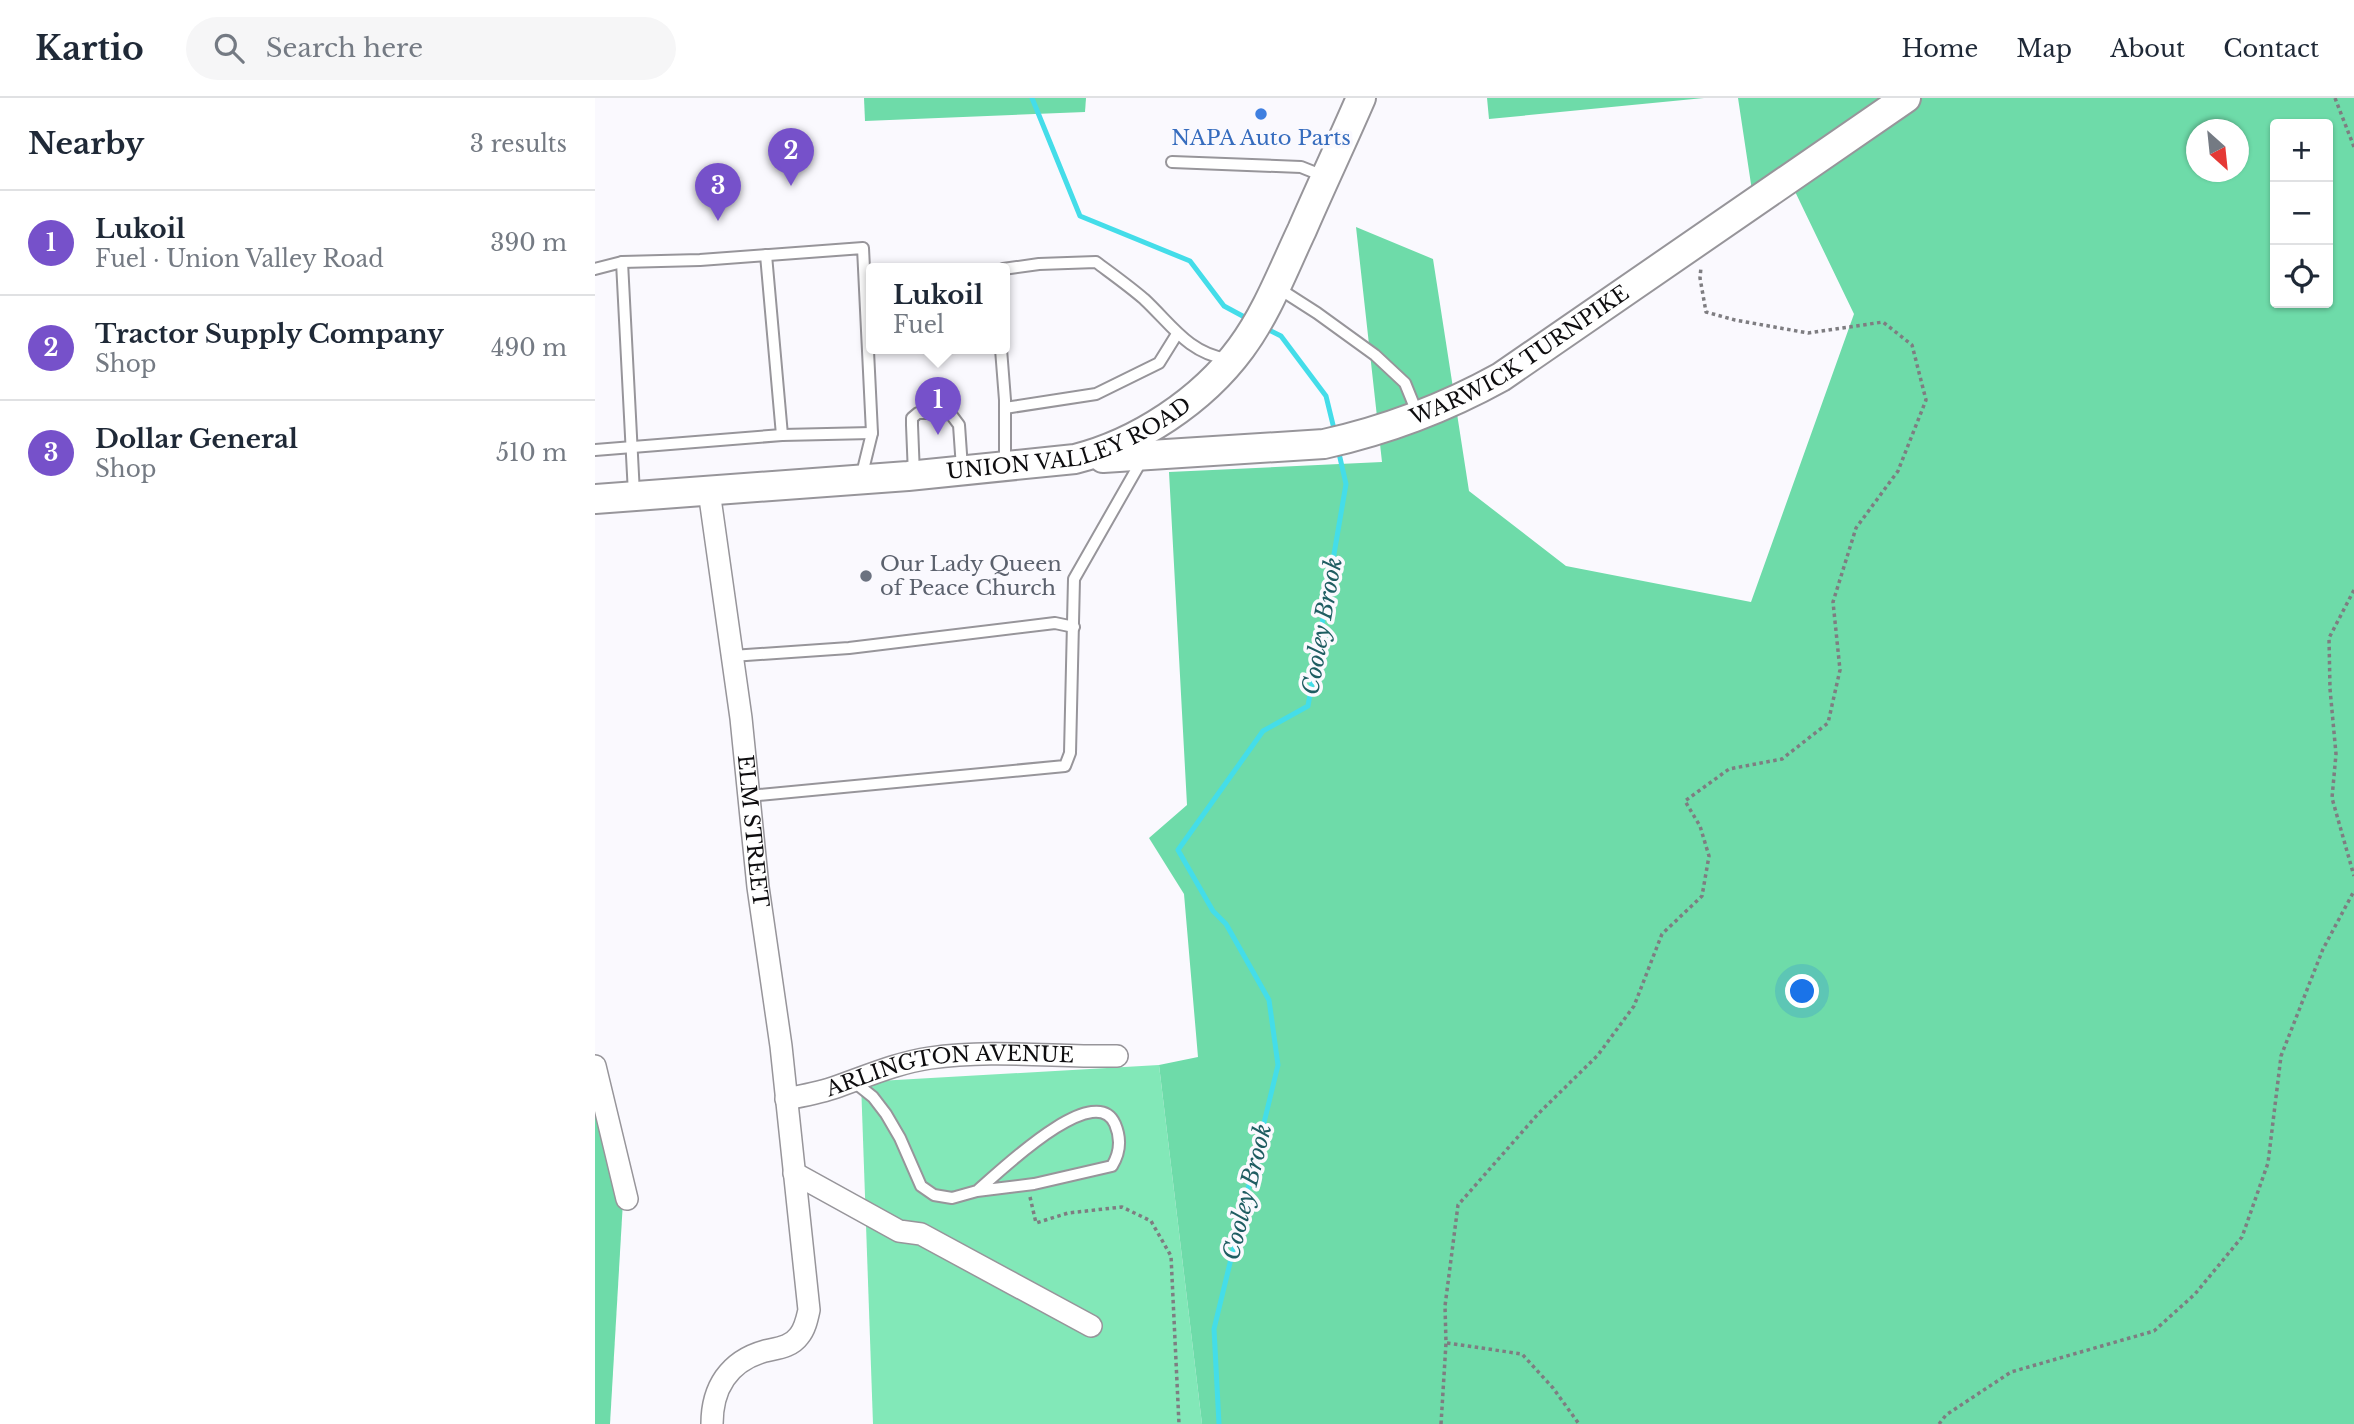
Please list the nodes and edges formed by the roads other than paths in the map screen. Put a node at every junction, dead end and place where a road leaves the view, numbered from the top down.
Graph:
1 (1361, 98) edge
2 (1906, 98) edge
3 (1172, 162) dead end
4 (1326, 177) junction
5 (766, 255) junction
6 (622, 262) junction
7 (1010, 268) edge
8 (595, 269) edge
9 (1275, 287) junction
10 (866, 310) edge
11 (1178, 334) junction
12 (868, 354) edge
13 (1001, 354) edge
14 (1231, 360) junction
15 (1005, 408) junction
16 (1419, 417) junction
17 (872, 433) junction
18 (782, 435) junction
19 (632, 446) junction
20 (595, 450) edge
21 (1145, 455) junction
22 (1075, 459) junction
23 (1005, 466) junction
24 (962, 470) junction
25 (914, 475) junction
26 (861, 478) junction
27 (709, 491) junction
28 (634, 496) junction
29 (595, 499) edge
30 (1074, 627) junction
31 (732, 656) junction
32 (749, 796) junction
33 (1117, 1056) dead end
34 (595, 1066) edge
35 (853, 1081) junction
36 (786, 1099) junction
37 (794, 1173) junction
38 (977, 1191) junction
39 (627, 1199) dead end
40 (1091, 1326) dead end
41 (712, 1424) edge

1 - 4 main road, UNION VALLEY ROAD
2 - 16 main road, WARWICK TURNPIKE
3 - 4 lane
4 - 9 main road, UNION VALLEY ROAD
5 - 6 lane
5 - 10 lane
5 - 18 lane
6 - 8 lane
6 - 19 lane
7 - 11 lane
9 - 14 main road, UNION VALLEY ROAD
9 - 16 lane
11 - 14 lane
11 - 15 lane
12 - 17 lane
13 - 15 lane
14 - 22 main road, UNION VALLEY ROAD
15 - 23 lane
16 - 21 main road, WARWICK TURNPIKE
17 - 18 lane
17 - 26 lane
18 - 19 lane
19 - 20 lane
19 - 28 lane
21 - 22 main road, WARWICK TURNPIKE
21 - 30 lane
22 - 23 main road, UNION VALLEY ROAD
23 - 24 main road, UNION VALLEY ROAD
24 - 25 main road, UNION VALLEY ROAD
24 - 25 lane
25 - 26 main road, UNION VALLEY ROAD
26 - 27 main road, UNION VALLEY ROAD
27 - 28 main road, UNION VALLEY ROAD
27 - 31 street, ELM STREET
28 - 29 main road, UNION VALLEY ROAD
30 - 31 lane
30 - 32 lane
31 - 32 street, ELM STREET
32 - 36 street, ELM STREET
33 - 35 street, ARLINGTON AVENUE
34 - 39 street
35 - 36 street, ARLINGTON AVENUE
35 - 38 lane
36 - 37 street, ELM STREET
37 - 40 street
37 - 41 street, ELM STREET
38 - 38 lane

